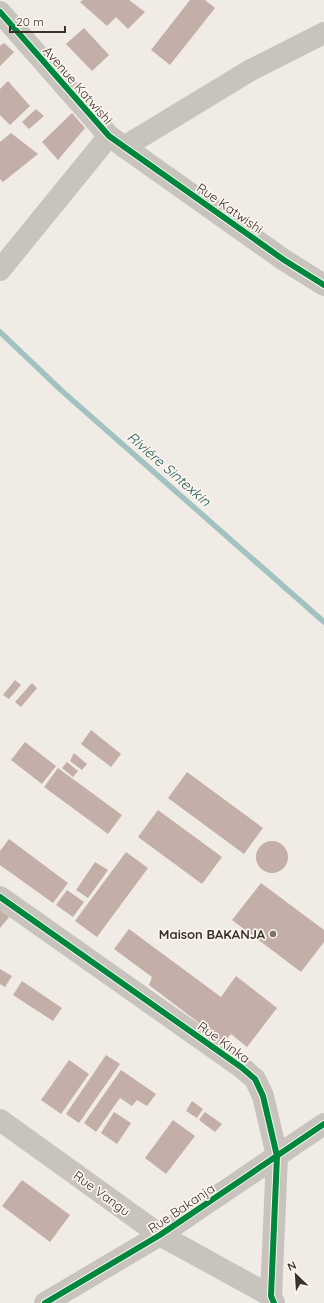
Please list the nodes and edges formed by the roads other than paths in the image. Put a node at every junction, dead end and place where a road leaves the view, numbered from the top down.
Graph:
1 (0, 12) edge
2 (324, 33) edge
3 (116, 141) junction
4 (0, 270) edge
5 (324, 284) edge
6 (0, 897) edge
7 (0, 1120) edge
8 (324, 1124) edge
9 (278, 1156) junction
10 (160, 1236) junction
11 (273, 1299) edge
12 (45, 1303) edge

1 - 3 street, Avenue Katwishi
2 - 3 street
3 - 4 street
3 - 5 street, Rue Katwishi
6 - 9 street, Rue Kinka
7 - 10 street, Rue Vangu
8 - 9 street, Rue Bakanja
9 - 10 street, Rue Bakanja
9 - 11 street, Rue Kinka
10 - 11 street, Rue Vangu
10 - 12 street, Rue Bakanja

